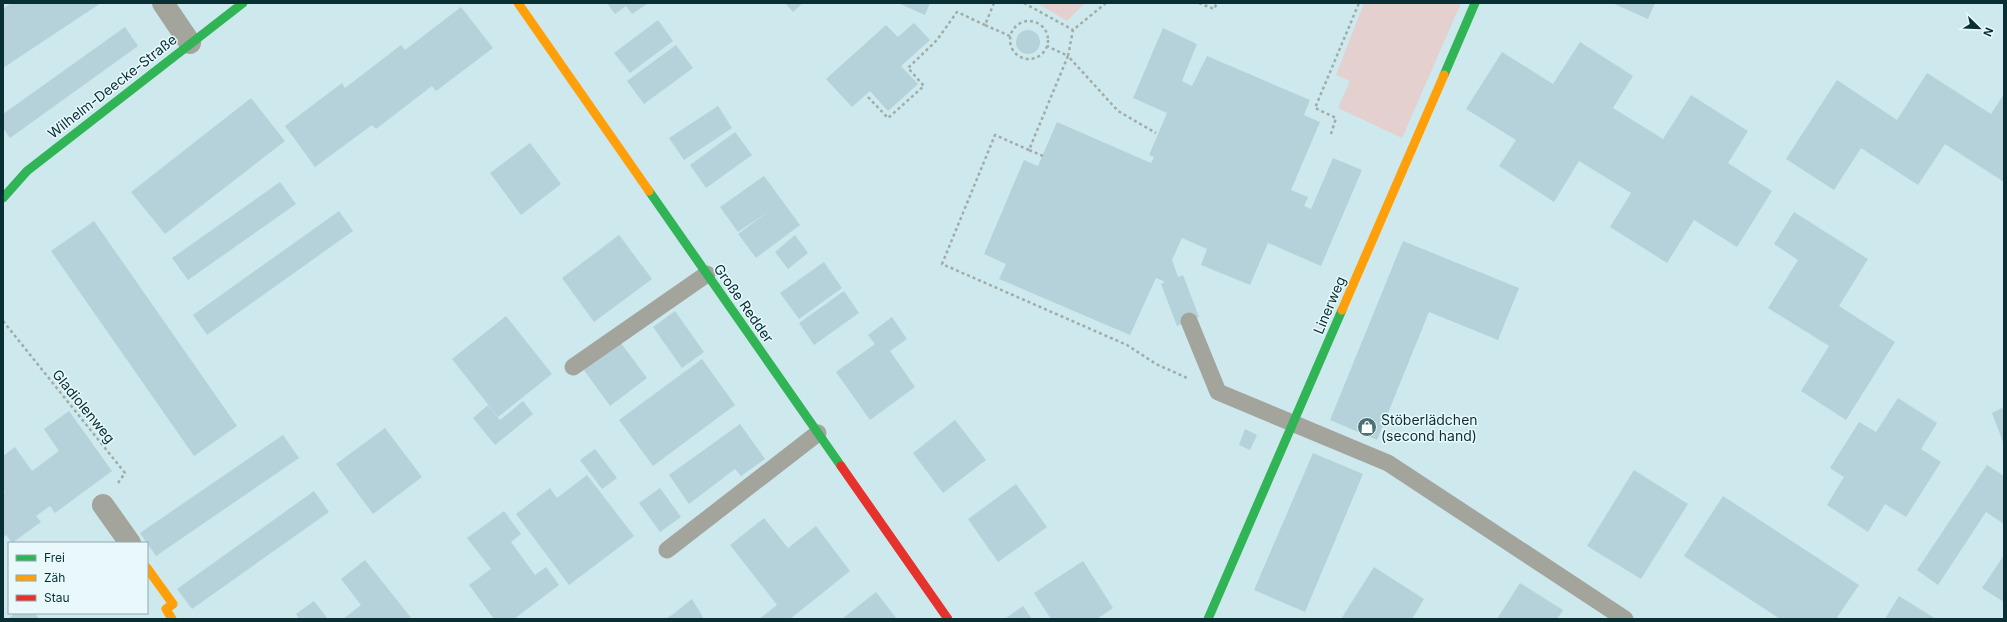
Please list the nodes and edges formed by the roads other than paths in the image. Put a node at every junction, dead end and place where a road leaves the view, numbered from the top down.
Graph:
1 (163, 3) edge
2 (243, 3) edge
3 (518, 3) edge
4 (1475, 3) edge
5 (190, 43) junction
6 (3, 198) edge
7 (707, 274) junction
8 (1189, 321) dead end
9 (573, 368) dead end
10 (1294, 423) junction
11 (818, 433) junction
12 (103, 505) road end
13 (129, 542) edge
14 (667, 550) dead end
15 (148, 569) edge
16 (172, 619) edge
17 (948, 619) edge
18 (1208, 619) edge
19 (1625, 619) edge

1 - 5 street
2 - 5 street, Wilhelm-Deecke-Straße
3 - 7 street, Große Redder
4 - 10 street, Linerweg
5 - 6 street, Wilhelm-Deecke-Straße
7 - 9 lane
7 - 11 street, Große Redder
8 - 10 lane
10 - 18 street, Linerweg
10 - 19 lane
11 - 14 lane
11 - 17 street, Große Redder
12 - 13 street
15 - 16 street

